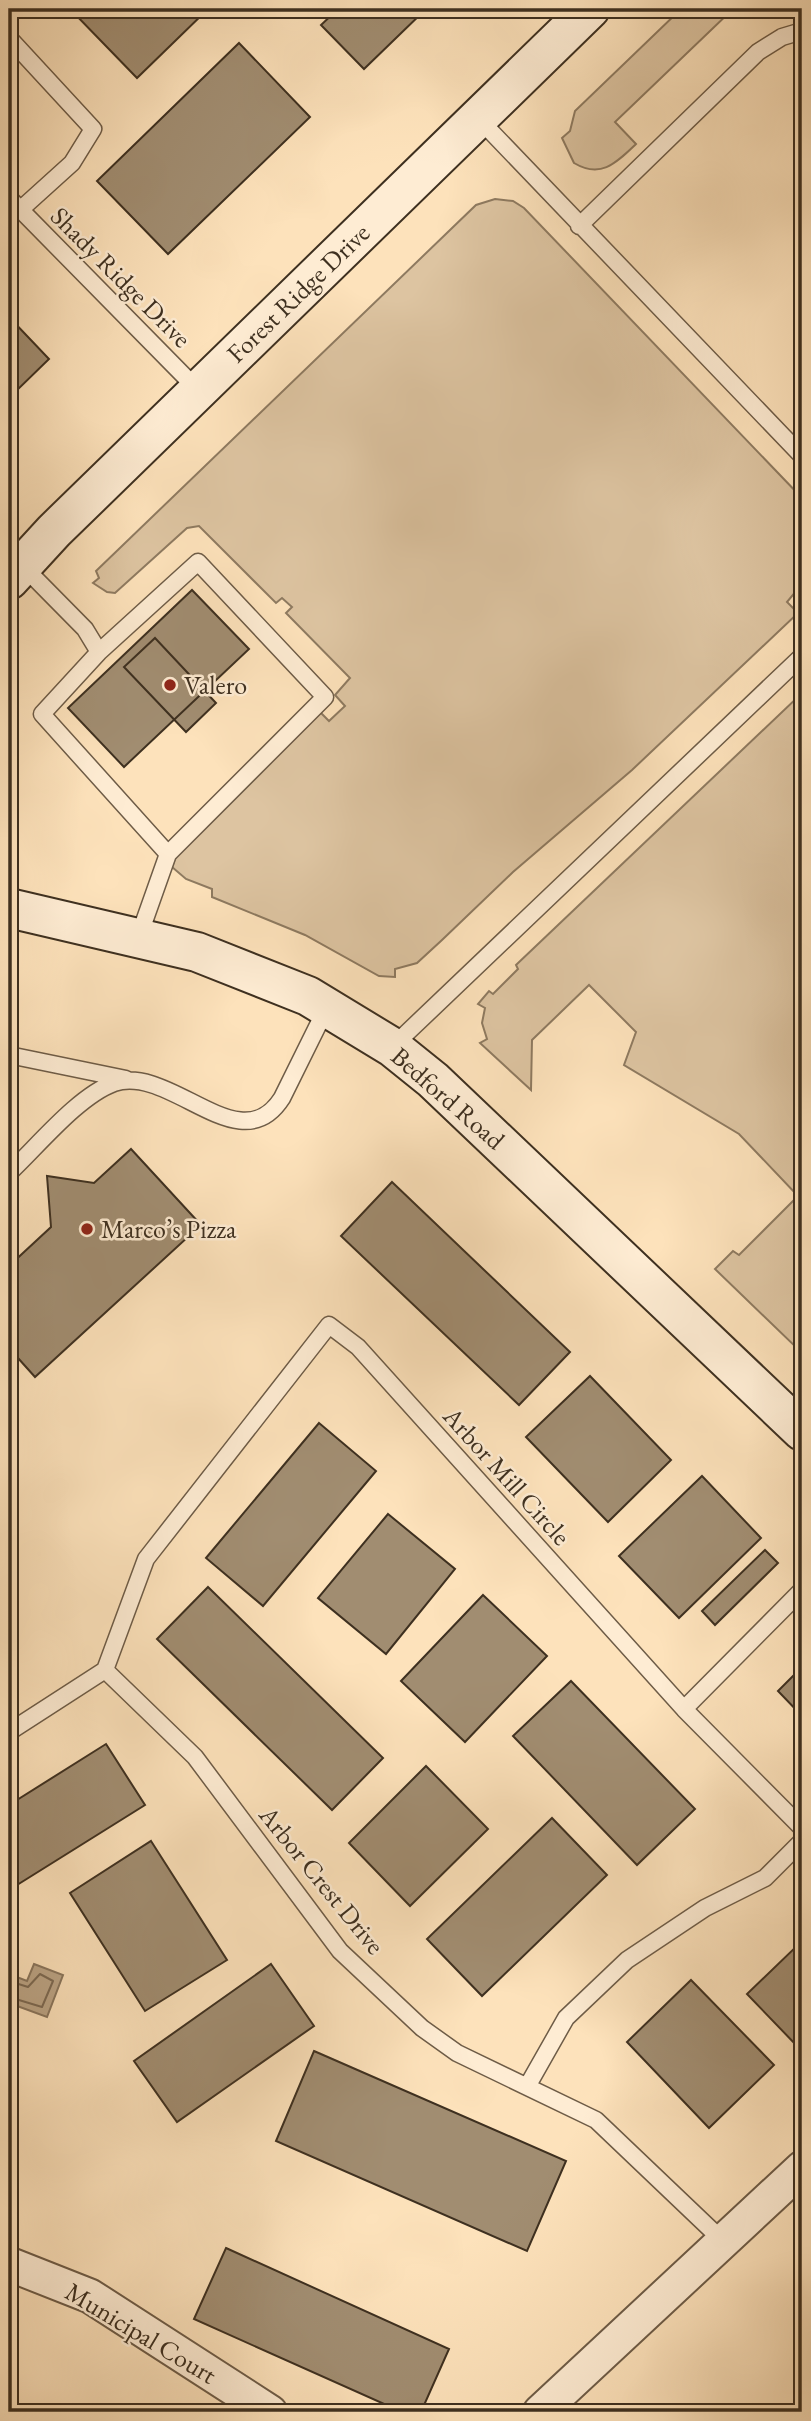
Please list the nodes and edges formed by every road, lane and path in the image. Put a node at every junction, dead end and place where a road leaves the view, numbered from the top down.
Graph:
1 (590, 9) edge
2 (802, 31) edge
3 (9, 38) edge
4 (478, 118) junction
5 (15, 204) edge
6 (579, 226) junction
7 (198, 390) junction
8 (802, 456) edge
9 (13, 566) edge
10 (99, 652) junction
11 (802, 656) edge
12 (168, 854) junction
13 (9, 908) edge
14 (139, 936) junction
15 (327, 1007) junction
16 (392, 1047) junction
17 (9, 1055) edge
18 (132, 1081) junction
19 (9, 1174) edge
20 (802, 1431) edge
21 (802, 1590) edge
22 (105, 1670) junction
23 (684, 1709) junction
24 (9, 1732) edge
25 (802, 1828) edge
26 (802, 1841) edge
27 (528, 2085) junction
28 (802, 2168) edge
29 (724, 2242) junction
30 (9, 2264) edge
31 (270, 2412) edge
32 (540, 2412) edge

1 - 4 main road, Forest Ridge Drive
2 - 6 lane
3 - 5 lane
4 - 6 lane
4 - 7 main road, Forest Ridge Drive
5 - 7 lane, Shady Ridge Drive
6 - 8 lane
7 - 9 main road, Forest Ridge Drive
9 - 10 lane
10 - 12 lane
10 - 12 lane
11 - 16 lane
12 - 14 lane
13 - 14 main road, Bedford Road
14 - 15 main road, Bedford Road
15 - 16 main road, Bedford Road
15 - 18 lane
16 - 20 main road, Bedford Road
17 - 18 lane
18 - 19 lane
21 - 23 lane
22 - 23 lane, Arbor Mill Circle
22 - 24 lane
22 - 27 lane, Arbor Crest Drive
23 - 25 lane, Arbor Mill Circle
26 - 27 lane
27 - 29 lane, Arbor Crest Drive
28 - 29 street
29 - 32 street
30 - 31 street, Municipal Court

